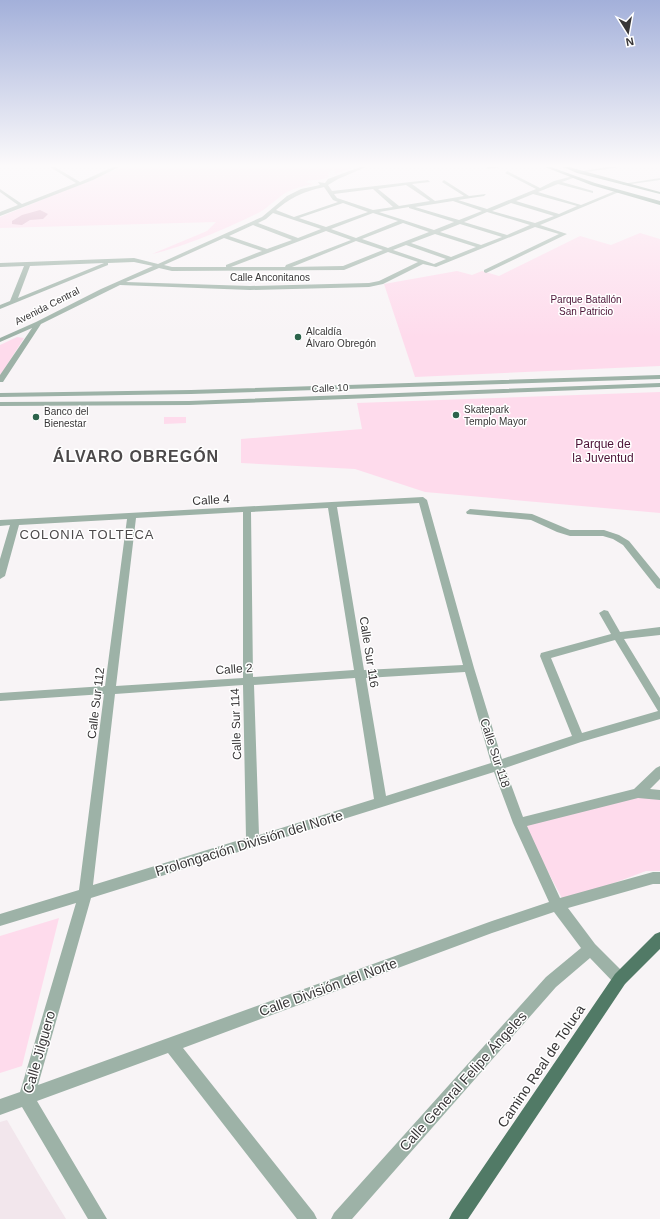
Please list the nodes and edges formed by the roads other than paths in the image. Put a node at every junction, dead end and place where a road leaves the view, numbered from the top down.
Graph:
1 (240, 224) edge
2 (251, 224) edge
3 (255, 224) edge
4 (312, 224) edge
5 (340, 224) edge
6 (396, 224) edge
7 (412, 224) edge
8 (453, 224) edge
9 (464, 224) edge
10 (530, 224) edge
11 (534, 225) junction
12 (326, 229) junction
13 (434, 232) junction
14 (224, 236) junction
15 (506, 236) junction
16 (357, 239) junction
17 (298, 240) junction
18 (406, 243) junction
19 (481, 247) junction
20 (388, 250) junction
21 (267, 251) junction
22 (452, 259) junction
23 (114, 261) junction
24 (423, 262) junction
25 (150, 263) junction
26 (28, 264) junction
27 (0, 265) edge
28 (158, 266) junction
29 (220, 268) junction
30 (281, 268) junction
31 (486, 271) dead end
32 (302, 278) junction
33 (112, 282) junction
34 (119, 284) junction
35 (103, 290) junction
36 (0, 302) edge
37 (13, 302) junction
38 (0, 307) edge
39 (38, 324) junction
40 (0, 340) edge
41 (660, 377) edge
42 (0, 380) edge
43 (660, 385) edge
44 (0, 395) edge
45 (0, 404) edge
46 (423, 500) joint
47 (332, 505) junction
48 (247, 510) junction
49 (470, 512) dead end
50 (132, 516) junction
51 (15, 522) junction
52 (0, 523) edge
53 (0, 576) edge
54 (660, 586) edge
55 (604, 613) dead end
56 (660, 631) edge
57 (616, 636) junction
58 (469, 668) junction
59 (360, 674) junction
60 (248, 681) junction
61 (111, 690) junction
62 (0, 697) edge
63 (660, 708) edge
64 (660, 715) edge
65 (579, 738) junction
66 (498, 765) junction
67 (660, 771) edge
68 (638, 793) junction
69 (660, 795) edge
70 (381, 803) junction
71 (519, 823) junction
72 (253, 842) junction
73 (660, 878) edge
74 (85, 894) junction
75 (557, 905) junction
76 (0, 920) edge
77 (660, 939) edge
78 (590, 949) junction
79 (620, 979) junction
80 (171, 1045) junction
81 (26, 1098) junction
82 (0, 1107) edge
83 (98, 1219) edge
84 (308, 1219) edge
85 (340, 1219) edge
86 (458, 1219) edge

1 - 25 street, Avenida Central
2 - 14 street, Avenida Central
3 - 17 street
4 - 12 street
5 - 12 street
6 - 16 street
7 - 13 street
8 - 13 street
9 - 15 street
10 - 11 street
11 - 15 street
11 - 31 street
12 - 16 street
12 - 17 street
13 - 18 street
13 - 19 street
14 - 21 street
14 - 28 street, Avenida Central
15 - 19 street
16 - 20 street
16 - 30 street
17 - 21 street
18 - 20 street
18 - 22 street
19 - 22 street
20 - 24 street
20 - 32 street
21 - 29 street
22 - 24 street
23 - 25 street
23 - 26 street
23 - 37 street
24 - 32 street, Calle Anconitanos
25 - 28 street
25 - 33 street, Avenida Central
26 - 27 street
26 - 37 street
28 - 29 street
28 - 34 street, Avenida Central
29 - 30 street
30 - 32 street
32 - 34 street, Calle Anconitanos
33 - 34 street, Calle Anconitanos
33 - 35 street, Avenida Central
34 - 35 street, Avenida Central
35 - 39 street, Avenida Central
36 - 37 street
37 - 38 street
39 - 40 street, Avenida Central
39 - 42 street
41 - 44 street, Calle 10
43 - 45 street, Calle 10
46 - 47 street, Calle 4
46 - 58 street, Calle Sur 118
47 - 48 street, Calle 4
47 - 59 street, Calle Sur 116
48 - 50 street, Calle 4
48 - 60 street, Calle Sur 114
49 - 54 street
50 - 51 street, Calle 4
50 - 61 street, Calle Sur 112
51 - 52 street, Calle 4
51 - 53 street
55 - 57 street
56 - 57 street
57 - 63 street
57 - 65 street
58 - 59 street, Calle 2
58 - 66 street, Calle Sur 118
59 - 60 street, Calle 2
59 - 70 street, Calle Sur 116
60 - 61 street, Calle 2
60 - 72 street, Calle Sur 114
61 - 62 street, Calle 2
61 - 74 street, Calle Sur 112
64 - 65 street, Prolongación División del Norte
65 - 66 street, Prolongación División del Norte
66 - 70 street, Prolongación División del Norte
66 - 71 street, Calle Sur 118
67 - 68 street
68 - 69 street
68 - 71 street
70 - 72 street, Prolongación División del Norte
71 - 75 street, Calle Sur 118
72 - 74 street, Prolongación División del Norte
73 - 75 street, Calle División del Norte
74 - 76 street, Prolongación División del Norte
74 - 81 street, Calle Jilguero
75 - 78 street, Calle Sur 118
75 - 80 street, Calle División del Norte
77 - 79 main road, Camino Real de Toluca
78 - 79 street, Calle Sur 118
78 - 85 street, Calle General Felipe Ángeles
79 - 86 main road, Camino Real de Toluca
80 - 81 street, Calle División del Norte
80 - 84 street
81 - 82 street, Calle División del Norte
81 - 83 street, Calle Jilguero

